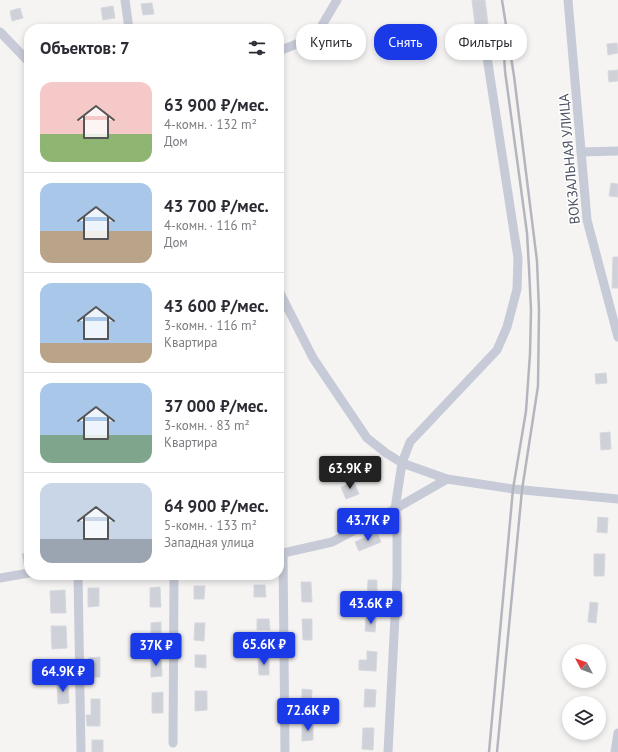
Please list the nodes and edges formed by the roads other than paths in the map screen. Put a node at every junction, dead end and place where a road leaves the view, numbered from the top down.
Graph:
1 (125, 0) edge
2 (337, 0) edge
3 (568, 0) edge
4 (128, 24) edge
5 (0, 32) edge
6 (284, 49) edge
7 (24, 57) edge
8 (487, 60) edge
9 (618, 151) edge
10 (581, 152) junction
11 (284, 301) edge
12 (618, 337) edge
13 (402, 463) junction
14 (446, 479) junction
15 (618, 499) edge
16 (395, 509) junction
17 (284, 553) edge
18 (24, 574) edge
19 (0, 578) edge
20 (78, 580) edge
21 (174, 580) edge
22 (282, 580) edge
23 (618, 733) edge
24 (173, 742) dead end
25 (81, 752) edge
26 (286, 752) edge
27 (388, 752) edge
28 (615, 752) edge

1 - 4 street
2 - 6 street
3 - 10 street, ВОКЗАЛЬНАЯ УЛИЦА
5 - 7 street
8 - 13 street
9 - 10 street
10 - 12 street, ВОКЗАЛЬНАЯ УЛИЦА
11 - 13 street
13 - 14 street
13 - 16 street
14 - 15 street
14 - 16 street
16 - 17 street
16 - 27 street
18 - 19 street
20 - 25 street
21 - 24 street
22 - 26 street
23 - 28 street

